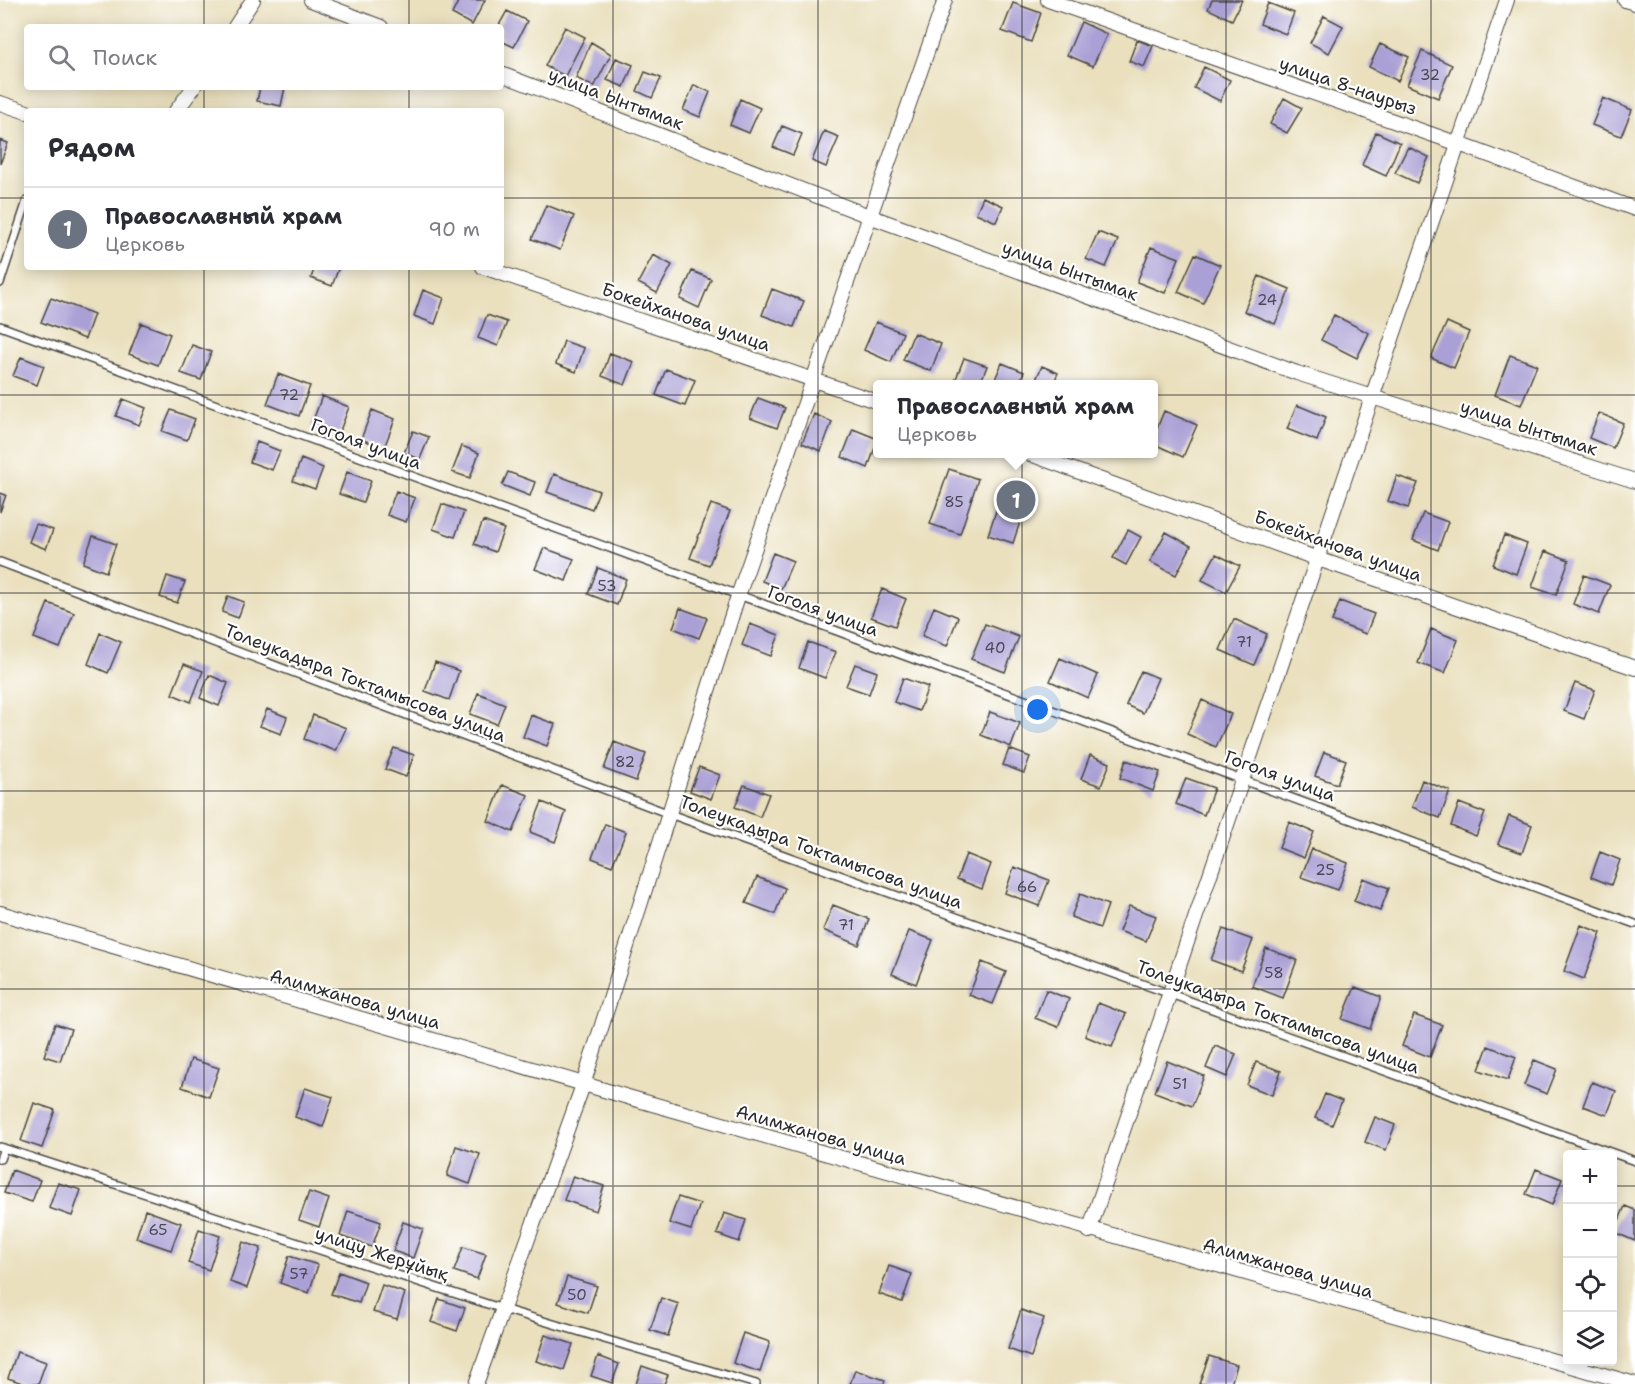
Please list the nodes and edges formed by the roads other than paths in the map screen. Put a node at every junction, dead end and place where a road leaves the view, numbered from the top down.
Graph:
1 (253, 0) edge
2 (311, 0) edge
3 (945, 0) edge
4 (1047, 0) edge
5 (1507, 0) edge
6 (1625, 0) edge
7 (1635, 3) edge
8 (237, 24) edge
9 (373, 24) edge
10 (504, 75) edge
11 (192, 90) edge
12 (0, 103) edge
13 (178, 108) edge
14 (24, 111) edge
15 (1459, 144) junction
16 (1635, 209) edge
17 (24, 210) edge
18 (870, 216) junction
19 (492, 270) edge
20 (0, 283) edge
21 (0, 326) edge
22 (813, 379) junction
23 (1373, 397) junction
24 (873, 400) edge
25 (1044, 458) edge
26 (1635, 481) edge
27 (1318, 559) junction
28 (0, 562) edge
29 (738, 596) junction
30 (1635, 668) edge
31 (1243, 778) junction
32 (667, 813) junction
33 (0, 913) edge
34 (1635, 924) edge
35 (1170, 994) junction
36 (583, 1085) junction
37 (2, 1148) edge
38 (0, 1159) edge
39 (1635, 1161) edge
40 (1089, 1231) junction
41 (503, 1309) junction
42 (476, 1384) edge
43 (756, 1384) edge
44 (1635, 1384) edge

1 - 8 street
2 - 9 street
3 - 18 street
4 - 15 street, улица 8-наурыз
5 - 15 street
6 - 7 street
10 - 18 street, улица Ынтымак
11 - 13 street
12 - 14 street
15 - 16 street, улица 8-наурыз
15 - 23 street
17 - 20 lane
18 - 22 street
18 - 23 street, улица Ынтымак
19 - 22 street, Бокейханова улица
21 - 29 lane, Гоголя улица
22 - 24 street, Бокейханова улица
22 - 29 street
23 - 26 street, улица Ынтымак
23 - 27 street
25 - 27 street, Бокейханова улица
27 - 30 street, Бокейханова улица
27 - 31 street
28 - 32 lane, Толеукадыра Токтамысова улица
29 - 31 lane, Гоголя улица
29 - 32 street
31 - 34 lane, Гоголя улица
31 - 35 street
32 - 35 lane, Толеукадыра Токтамысова улица
32 - 36 street
33 - 36 street, Алимжанова улица
35 - 39 lane, Толеукадыра Токтамысова улица
35 - 40 street
36 - 40 street, Алимжанова улица
36 - 41 street
37 - 38 lane
37 - 41 lane, улицу Жерұйық
40 - 44 street, Алимжанова улица
41 - 42 street
41 - 43 lane, улицу Жерұйық

